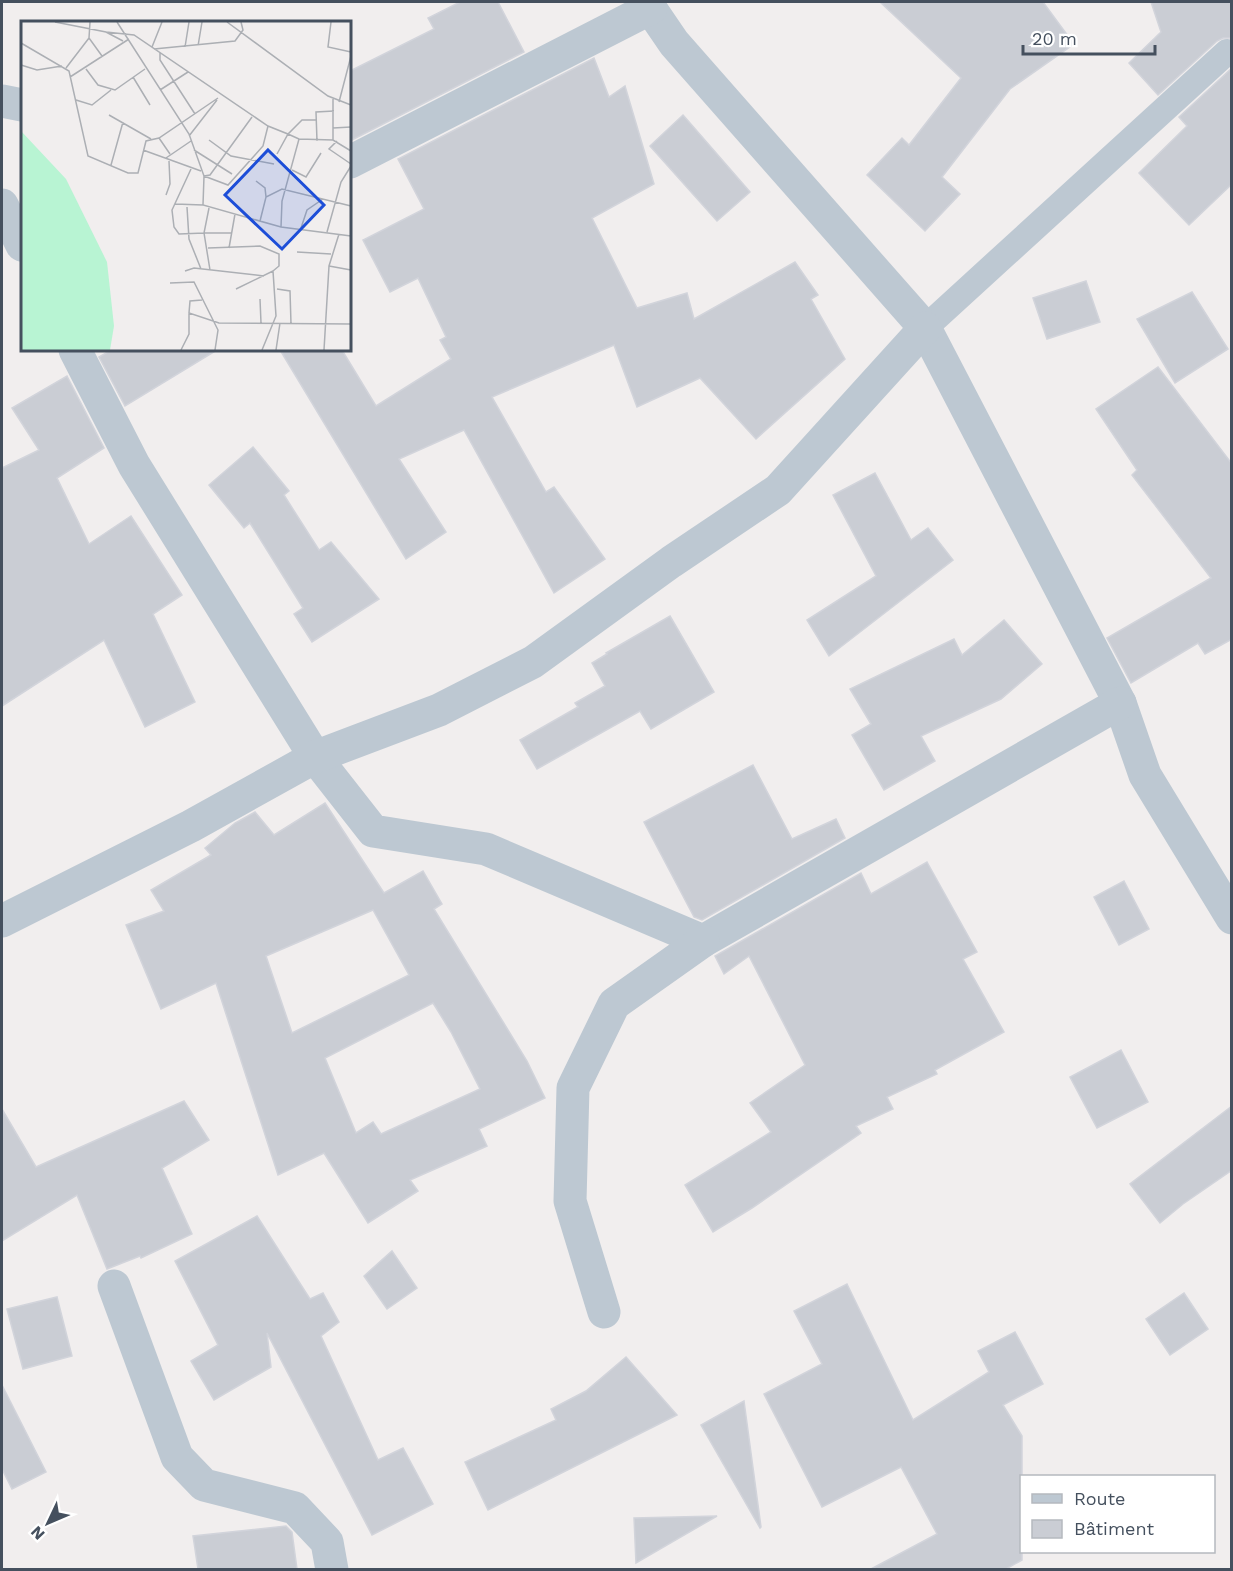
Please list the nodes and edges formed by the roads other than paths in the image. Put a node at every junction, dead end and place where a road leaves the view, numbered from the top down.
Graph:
1 (649, 5) edge
2 (1227, 52) dead end
3 (2, 101) edge
4 (21, 105) edge
5 (351, 161) edge
6 (2, 205) edge
7 (21, 243) edge
8 (925, 328) junction
9 (76, 351) edge
10 (1120, 702) junction
11 (315, 757) junction
12 (1232, 918) edge
13 (2, 921) edge
14 (703, 941) junction
15 (114, 1286) dead end
16 (604, 1312) dead end
17 (332, 1569) edge

1 - 5 street
1 - 8 street
2 - 8 lane
3 - 4 street
6 - 7 street
8 - 10 street
8 - 11 street
9 - 11 street
10 - 12 street
10 - 14 street
11 - 13 street
11 - 14 street
14 - 16 street
15 - 17 street

